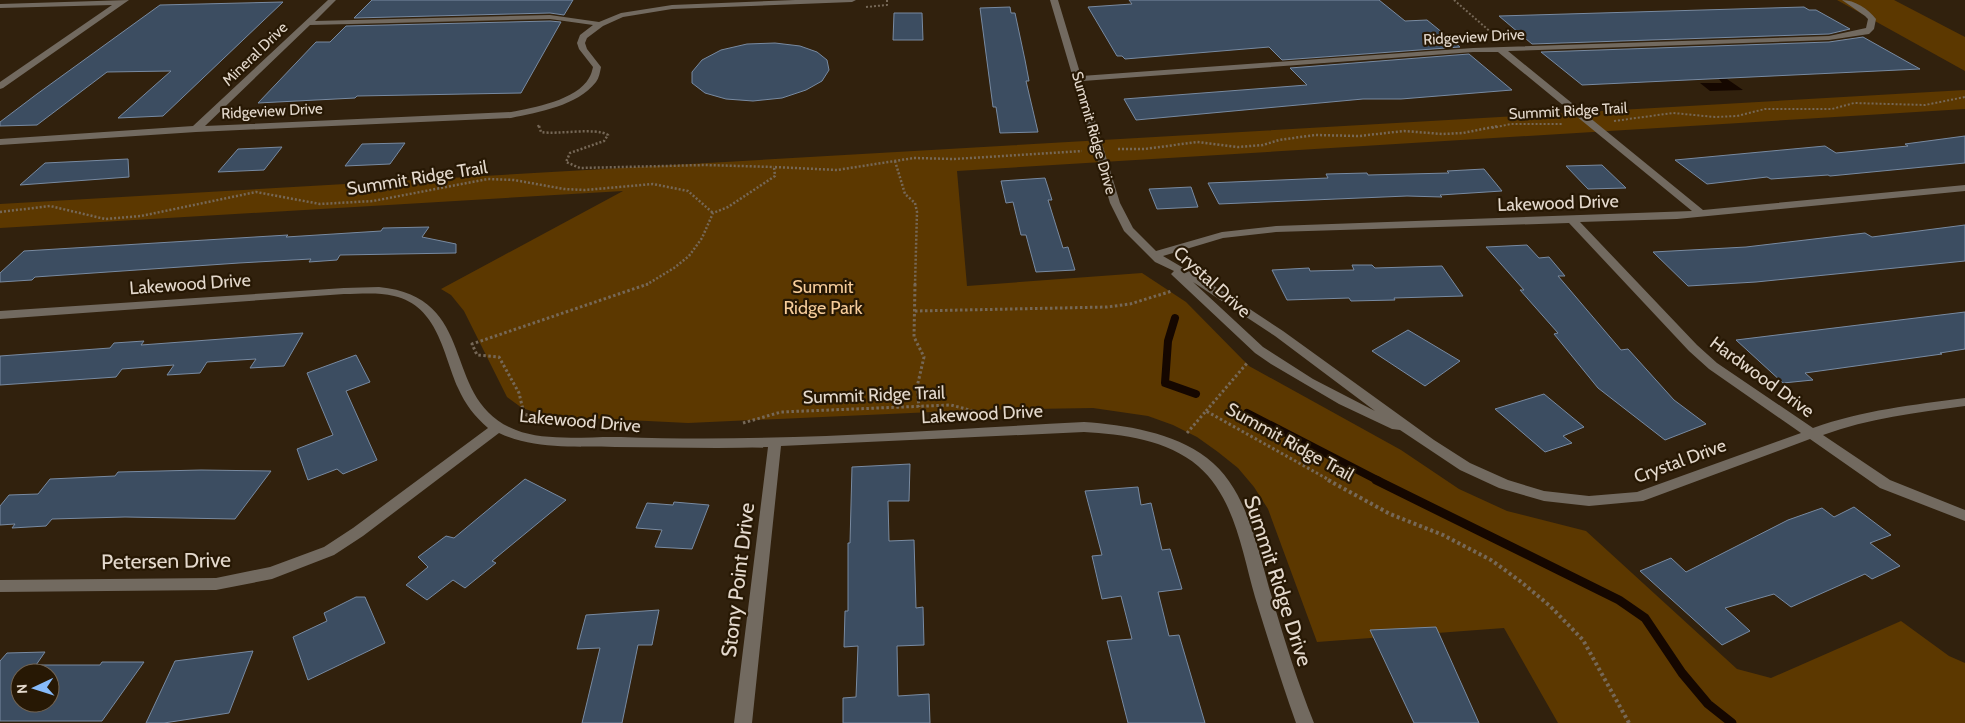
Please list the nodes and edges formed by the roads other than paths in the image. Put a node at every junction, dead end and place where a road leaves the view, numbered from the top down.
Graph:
1 (332, 0) edge
2 (825, 0) edge
3 (852, 0) edge
4 (1054, 0) edge
5 (1846, 0) edge
6 (122, 2) edge
7 (0, 6) edge
8 (308, 23) junction
9 (600, 24) junction
10 (1504, 49) junction
11 (1078, 79) junction
12 (0, 86) edge
13 (196, 128) junction
14 (0, 142) edge
15 (1965, 188) edge
16 (1701, 214) junction
17 (1573, 221) junction
18 (1154, 255) junction
19 (0, 315) edge
20 (1965, 402) edge
21 (497, 428) junction
22 (1810, 434) junction
23 (1415, 435) junction
24 (1174, 438) joint
25 (775, 442) junction
26 (1965, 516) edge
27 (0, 586) edge
28 (743, 723) edge
29 (1305, 723) edge

1 - 8 street, Mineral Drive
2 - 3 street
2 - 9 street
4 - 11 street, Summit Ridge Drive
5 - 10 street, Ridgeview Drive
6 - 7 street
6 - 12 street
8 - 9 street
8 - 13 street, Mineral Drive
9 - 13 street, Ridgeview Drive
10 - 11 street, Ridgeview Drive
10 - 16 street
11 - 18 street, Summit Ridge Drive
13 - 14 street, Ridgeview Drive
15 - 16 street, Lakewood Drive
16 - 17 street, Lakewood Drive
17 - 18 street, Lakewood Drive
17 - 22 street, Hardwood Drive
18 - 23 street, Crystal Drive
18 - 23 street, Crystal Drive
19 - 21 street, Lakewood Drive
20 - 22 street, Crystal Drive
21 - 25 street, Lakewood Drive
21 - 27 street, Petersen Drive
22 - 23 street, Crystal Drive
22 - 26 street, Hardwood Drive
24 - 25 street, Lakewood Drive
24 - 29 street, Summit Ridge Drive
25 - 28 street, Stony Point Drive

